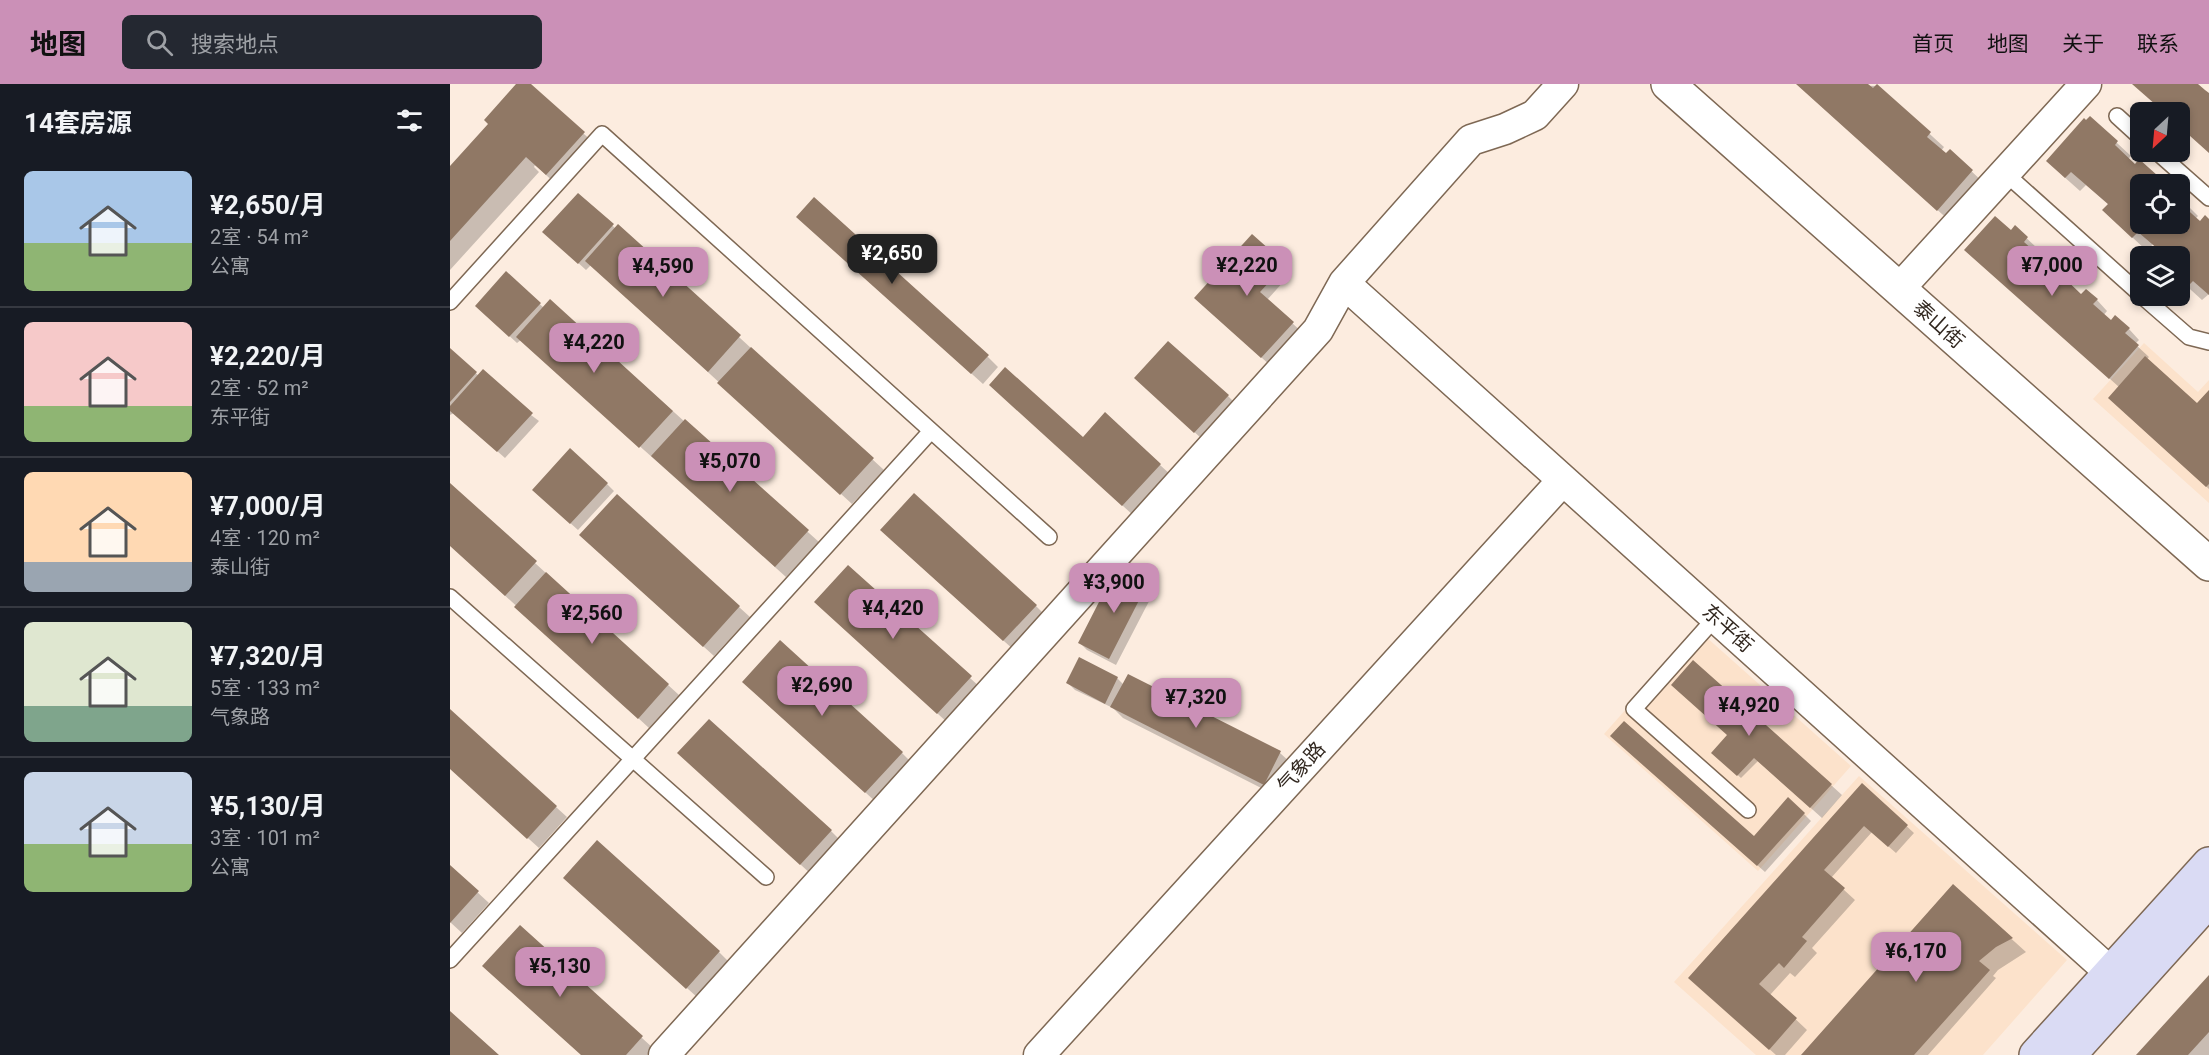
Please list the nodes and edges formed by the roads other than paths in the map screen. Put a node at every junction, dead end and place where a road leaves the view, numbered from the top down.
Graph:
1 (1563, 84) edge
2 (1668, 84) edge
3 (2086, 84) edge
4 (2117, 116) dead end
5 (2130, 128) edge
6 (2168, 162) edge
7 (2005, 173) junction
8 (2209, 198) edge
9 (1344, 283) junction
10 (2130, 285) edge
11 (1899, 289) junction
12 (450, 302) edge
13 (2153, 306) edge
14 (2209, 342) edge
15 (931, 431) junction
16 (1563, 480) junction
17 (1049, 537) dead end
18 (2209, 564) edge
19 (450, 597) edge
20 (1716, 617) junction
21 (633, 759) junction
22 (1748, 810) dead end
23 (2209, 864) edge
24 (765, 877) dead end
25 (2209, 900) edge
26 (450, 960) edge
27 (2111, 973) junction
28 (664, 1055) edge
29 (1039, 1055) edge
30 (2036, 1055) edge
31 (2069, 1055) edge

1 - 9 street
2 - 11 street, 泰山街
3 - 7 street
4 - 5 lane
6 - 8 lane
7 - 10 lane
7 - 11 street
9 - 16 street, 东平街
9 - 28 street
11 - 18 street, 泰山街
12 - 15 lane
13 - 14 lane
15 - 17 lane
15 - 21 lane
16 - 20 street, 东平街
16 - 29 street, 气象路
19 - 21 lane
20 - 22 lane
20 - 27 street, 东平街
21 - 24 lane
21 - 26 lane
23 - 27 main road
25 - 31 main road
27 - 30 main road

